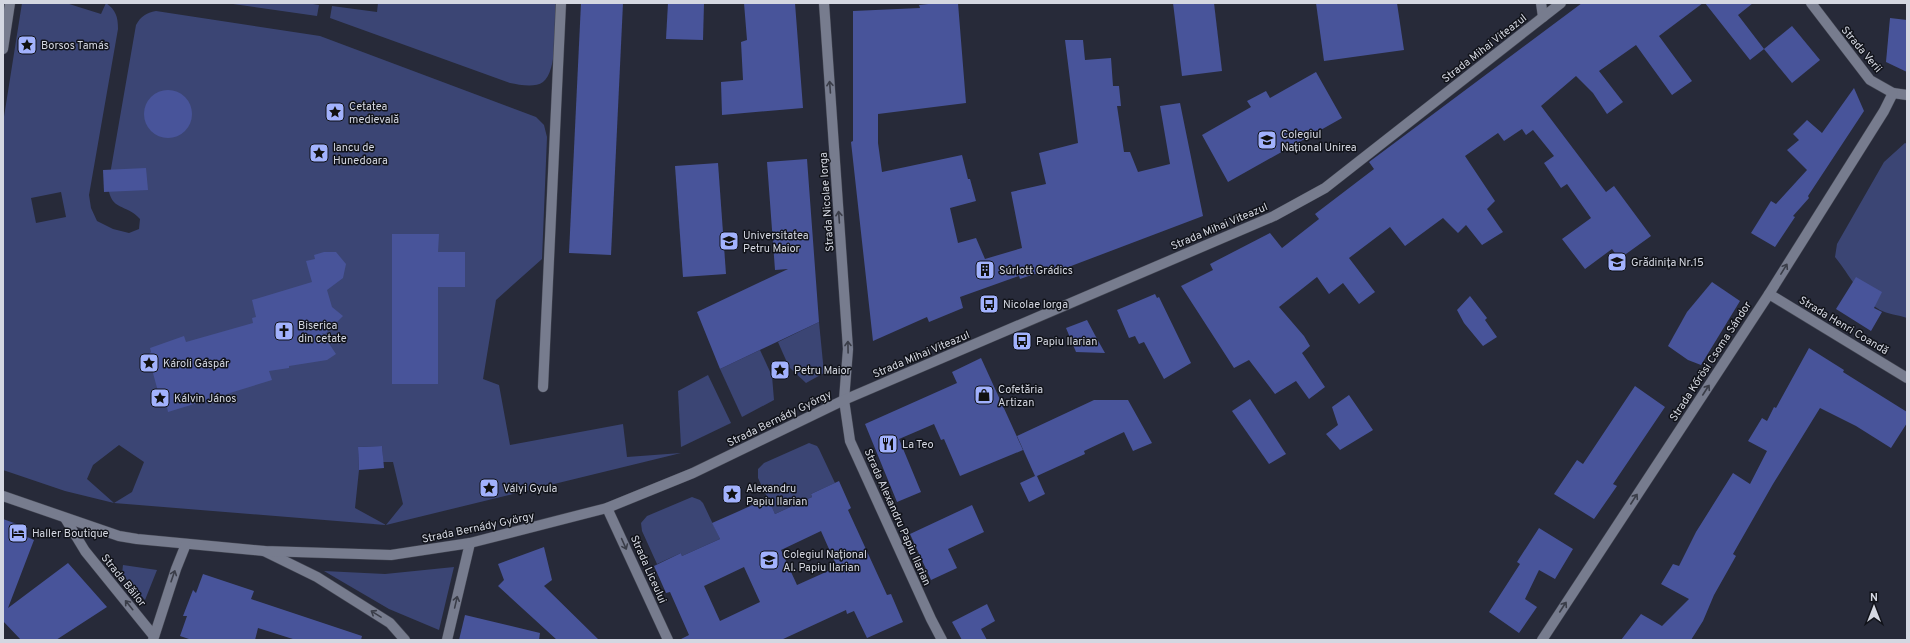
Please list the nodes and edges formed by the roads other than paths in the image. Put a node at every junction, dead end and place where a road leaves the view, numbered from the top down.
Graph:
1 (10, 3) edge
2 (561, 3) edge
3 (824, 3) edge
4 (1541, 3) edge
5 (1561, 3) edge
6 (1811, 3) edge
7 (1542, 18) junction
8 (3, 49) edge
9 (1893, 93) junction
10 (1907, 95) edge
11 (1769, 294) junction
12 (1907, 378) edge
13 (543, 387) dead end
14 (844, 400) junction
15 (3, 496) edge
16 (608, 508) junction
17 (65, 518) junction
18 (470, 543) junction
19 (186, 544) junction
20 (264, 552) junction
21 (153, 637) edge
22 (404, 640) edge
23 (447, 640) edge
24 (668, 640) edge
25 (942, 640) edge
26 (1542, 640) edge

1 - 8 street
2 - 13 street
14 -> 3 street, Strada Nicolae Iorga
4 - 7 street
5 - 7 street, Strada Mihai Viteazul
6 - 9 street, Strada Verii
7 - 14 street, Strada Mihai Viteazul
9 - 10 street, Strada Verii
11 -> 9 street, Strada Kőrösi Csoma Sándor
11 - 12 street, Strada Henri Coandă
26 -> 11 street, Strada Kőrösi Csoma Sándor
14 - 16 street, Strada Bernády György
14 - 25 street, Strada Alexandru Papiu Ilarian
15 - 17 street, Strada Bernády György
16 - 18 street, Strada Bernády György
16 -> 24 street, Strada Liceului
17 - 19 street, Strada Bernády György
21 -> 17 street, Strada Băilor
18 - 20 street, Strada Bernády György
23 -> 18 street
19 - 20 street, Strada Bernády György
21 -> 19 street
22 -> 20 street

